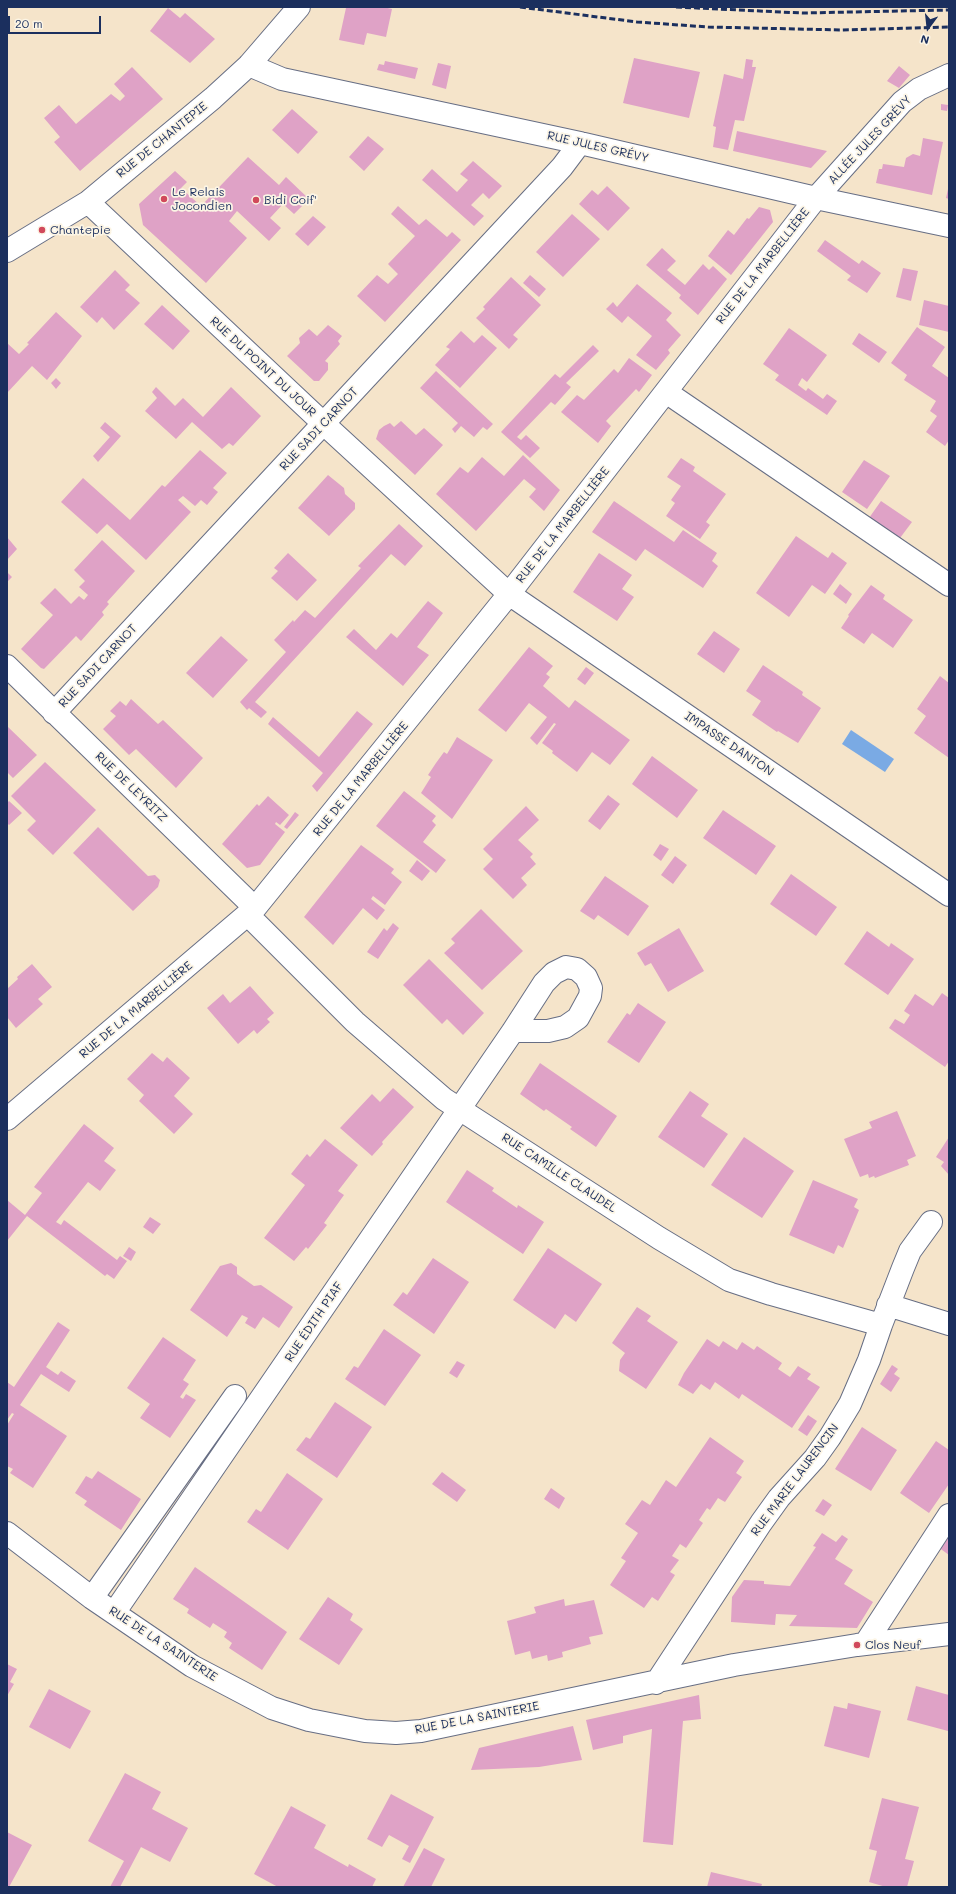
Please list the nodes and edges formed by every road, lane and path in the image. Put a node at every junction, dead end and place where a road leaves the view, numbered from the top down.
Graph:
1 (299, 7) edge
2 (249, 65) junction
3 (949, 75) edge
4 (580, 143) junction
5 (816, 198) junction
6 (88, 202) junction
7 (949, 226) edge
8 (7, 251) edge
9 (666, 392) junction
10 (324, 424) junction
11 (949, 585) edge
12 (509, 594) junction
13 (7, 666) edge
14 (54, 713) junction
15 (949, 895) edge
16 (252, 912) junction
17 (513, 1031) dead end
18 (460, 1108) junction
19 (7, 1119) edge
20 (931, 1222) dead end
21 (884, 1315) junction
22 (949, 1324) edge
23 (236, 1396) dead end
24 (949, 1515) edge
25 (7, 1533) edge
26 (92, 1598) junction
27 (114, 1613) junction
28 (949, 1634) edge
29 (865, 1644) junction
30 (656, 1682) junction

1 - 2 street, RUE DE CHANTEPIE
2 - 4 street, RUE JULES GRÉVY
2 - 6 street, RUE DE CHANTEPIE
3 - 5 street, ALLÉE JULES GRÉVY
4 - 5 street, RUE JULES GRÉVY
4 - 10 street, RUE SADI CARNOT
5 - 7 street, RUE JULES GRÉVY
5 - 9 street, RUE DE LA MARBELLIÈRE
6 - 8 street, RUE DE CHANTEPIE
6 - 10 street, RUE DU POINT DU JOUR
9 - 11 street
9 - 12 street, RUE DE LA MARBELLIÈRE
10 - 12 street, RUE DU POINT DU JOUR
10 - 14 street, RUE SADI CARNOT
12 - 15 street, IMPASSE DANTON
12 - 16 street, RUE DE LA MARBELLIÈRE
13 - 14 street, RUE DE LEYRITZ
14 - 16 street, RUE DE LEYRITZ
16 - 18 street, RUE DE LEYRITZ
16 - 19 street, RUE DE LA MARBELLIÈRE
17 - 18 street, RUE ÉDITH PIAF
18 - 21 street, RUE CAMILLE CLAUDEL
18 - 27 street, RUE ÉDITH PIAF
20 - 21 street, RUE MARIE LAURENCIN
21 - 22 street
21 - 30 street, RUE MARIE LAURENCIN
23 - 26 street
24 - 29 street
25 - 26 street, RUE DE LA SAINTERIE
26 - 27 street, RUE DE LA SAINTERIE
27 - 30 street, RUE DE LA SAINTERIE
28 - 29 street, RUE DE LA SAINTERIE
29 - 30 street, RUE DE LA SAINTERIE

